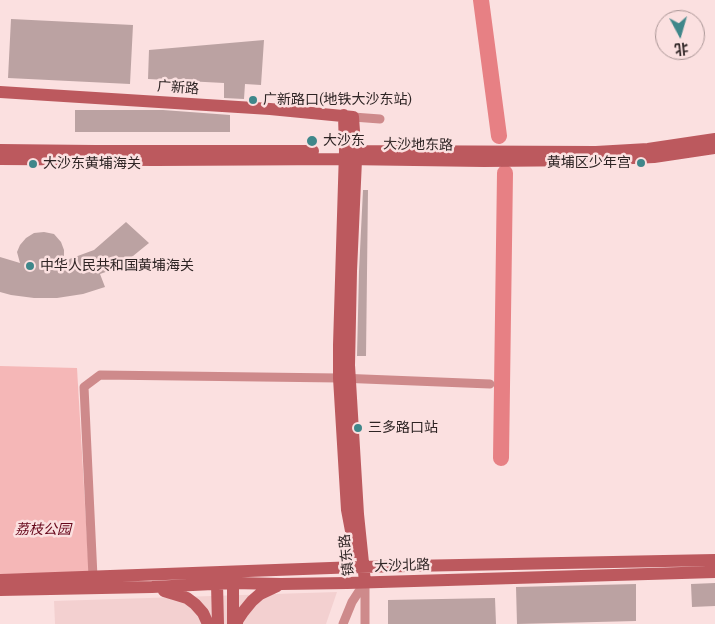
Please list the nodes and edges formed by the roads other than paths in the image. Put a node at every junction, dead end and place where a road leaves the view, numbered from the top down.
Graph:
1 (0, 92) edge
2 (348, 116) junction
3 (380, 119) dead end
4 (715, 140) edge
5 (715, 148) edge
6 (0, 150) edge
7 (351, 155) junction
8 (0, 159) edge
9 (344, 379) junction
10 (490, 384) dead end
11 (715, 560) edge
12 (361, 567) junction
13 (715, 572) edge
14 (93, 577) junction
15 (218, 578) junction
16 (0, 580) edge
17 (365, 582) junction
18 (233, 583) junction
19 (281, 584) junction
20 (152, 587) junction
21 (0, 590) edge
22 (208, 624) edge
23 (218, 624) edge
24 (235, 624) edge
25 (343, 624) edge
26 (366, 624) edge

1 - 2 street, 广新路
2 - 3 street
2 - 7 street, 镇东路
4 - 7 street, 大沙地东路
5 - 7 street, 大沙地东路
6 - 7 street, 大沙地东路
7 - 8 street, 大沙地东路
7 - 9 street, 镇东路
9 - 10 street
9 - 12 street, 镇东路
9 - 14 street
11 - 12 street, 大沙北路
12 - 15 street, 大沙北路
12 - 17 street, 镇东路
13 - 17 street, 大沙北路
14 - 15 street, 大沙北路
14 - 16 street, 大沙北路
15 - 18 street
15 - 20 street, 大沙北路
15 - 23 street
17 - 19 street, 大沙北路
17 - 25 street
17 - 26 street
18 - 19 street, 大沙北路
18 - 24 street
19 - 24 street
20 - 21 street, 大沙北路
20 - 22 street

